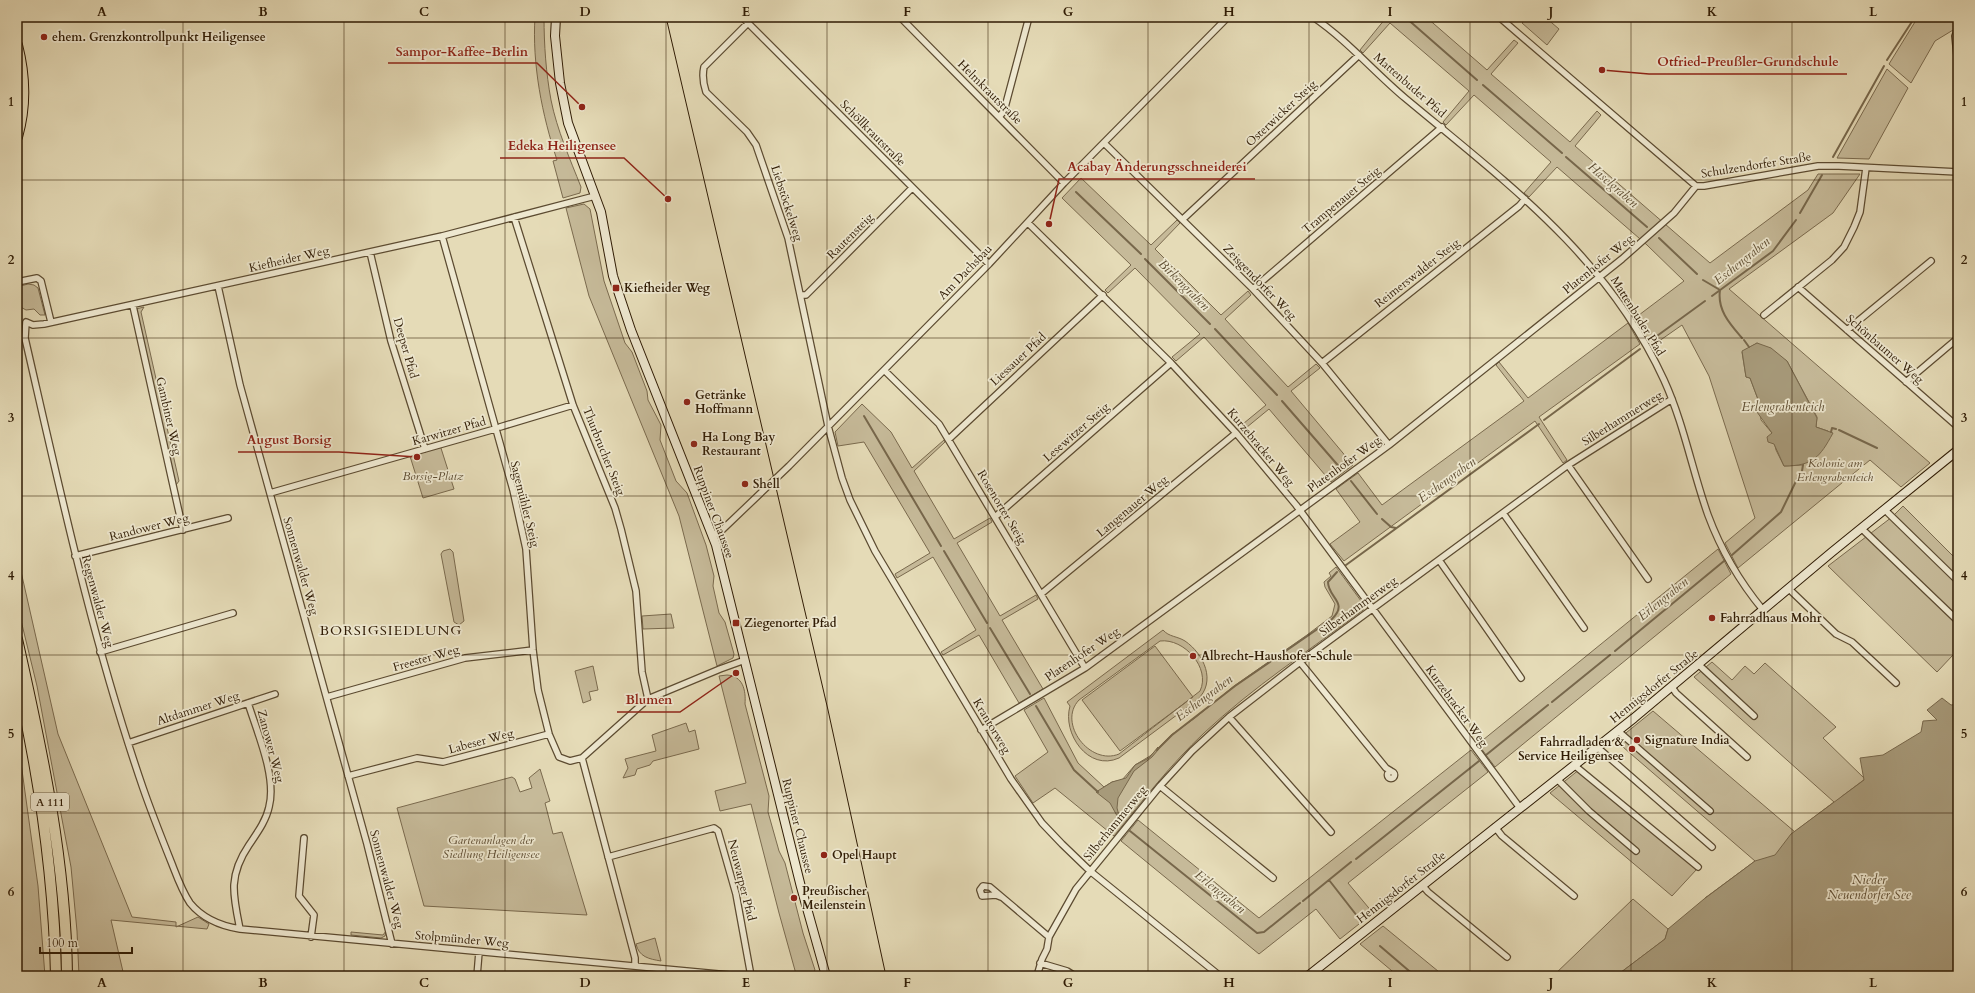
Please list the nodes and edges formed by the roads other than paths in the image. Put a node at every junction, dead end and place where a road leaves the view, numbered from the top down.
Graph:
1 (556, 17) edge
2 (742, 17) edge
3 (900, 17) edge
4 (1029, 17) edge
5 (1228, 17) edge
6 (1313, 17) edge
7 (1499, 17) edge
8 (748, 24) junction
9 (1958, 29) edge
10 (17, 45) edge
11 (1359, 55) junction
12 (1958, 65) edge
13 (999, 116) junction
14 (1442, 128) junction
15 (17, 137) edge
16 (1104, 143) junction
17 (1958, 155) edge
18 (1866, 168) junction
19 (1958, 172) edge
20 (1064, 182) junction
21 (1696, 186) junction
22 (912, 188) junction
23 (595, 196) junction
24 (1525, 199) junction
25 (514, 217) junction
26 (1183, 219) junction
27 (1028, 223) junction
28 (442, 236) junction
29 (370, 252) junction
30 (1931, 261) dead end
31 (989, 264) junction
32 (1601, 276) junction
33 (17, 282) edge
34 (218, 286) junction
35 (1798, 287) junction
36 (1253, 289) junction
37 (801, 295) junction
38 (1103, 295) junction
39 (133, 306) junction
40 (1764, 315) dead end
41 (52, 322) junction
42 (1847, 330) junction
43 (1958, 338) edge
44 (1171, 363) junction
45 (1322, 363) junction
46 (884, 370) junction
47 (1906, 382) junction
48 (1672, 399) junction
49 (573, 405) junction
50 (828, 426) junction
51 (1958, 427) edge
52 (497, 428) junction
53 (1236, 433) junction
54 (948, 439) junction
55 (1389, 445) junction
56 (424, 449) junction
57 (1958, 450) edge
58 (1568, 465) junction
59 (270, 493) junction
60 (1300, 510) junction
61 (1885, 510) junction
62 (1503, 513) junction
63 (228, 518) dead end
64 (995, 518) junction
65 (1862, 529) junction
66 (183, 530) junction
67 (713, 535) junction
68 (75, 556) junction
69 (1439, 560) junction
70 (1648, 579) dead end
71 (1958, 581) edge
72 (1789, 589) junction
73 (1041, 594) junction
74 (1372, 609) junction
75 (1763, 610) junction
76 (233, 614) dead end
77 (1958, 621) edge
78 (1584, 628) dead end
79 (17, 639) edge
80 (533, 650) junction
81 (100, 652) junction
82 (745, 660) junction
83 (1300, 662) junction
84 (1699, 665) junction
85 (1085, 668) junction
86 (17, 678) edge
87 (1520, 678) dead end
88 (1896, 683) dead end
89 (1672, 687) junction
90 (276, 694) dead end
91 (327, 697) junction
92 (648, 699) junction
93 (248, 703) junction
94 (1754, 716) dead end
95 (1229, 717) junction
96 (981, 730) junction
97 (1618, 731) junction
98 (549, 734) junction
99 (128, 743) junction
100 (1597, 747) junction
101 (1747, 757) dead end
102 (582, 758) junction
103 (1574, 765) junction
104 (1388, 771) dead end
105 (348, 776) junction
106 (1557, 779) junction
107 (1160, 786) junction
108 (1520, 808) junction
109 (1710, 811) dead end
110 (1495, 828) junction
111 (1331, 832) dead end
112 (304, 838) dead end
113 (1712, 847) dead end
114 (1636, 851) dead end
115 (608, 857) junction
116 (1698, 867) dead end
117 (1090, 871) junction
118 (1273, 878) dead end
119 (1422, 885) junction
120 (1574, 896) dead end
121 (1001, 897) dead end
122 (190, 902) joint
123 (240, 929) junction
124 (312, 937) junction
125 (1049, 937) junction
126 (392, 944) junction
127 (479, 952) junction
128 (1507, 957) dead end
129 (1040, 963) junction
130 (635, 965) junction
131 (56, 976) edge
132 (67, 976) edge
133 (477, 976) edge
134 (740, 976) edge
135 (751, 976) edge
136 (826, 976) edge
137 (1036, 976) edge
138 (1074, 976) edge
139 (1220, 976) edge
140 (1308, 976) edge

1 - 23 main road, Ruppiner Chaussee
2 - 8 street, Schöllkrautstraße
3 - 13 street, Helmkrautstraße
4 - 13 street
5 - 16 street, Am Dachsbau
6 - 11 street, Mattenbuder Pfad
7 - 21 street, Schulzendorfer Straße
8 - 22 street, Schöllkrautstraße
8 - 37 street, Liebstöckelweg
9 - 12 street
10 - 15 highway
11 - 14 street, Mattenbuder Pfad
11 - 26 street, Osterwicker Steig
13 - 20 street, Helmkrautstraße
14 - 24 street, Mattenbuder Pfad
14 - 36 street, Trampenauer Steig
16 - 20 street, Am Dachsbau
16 - 26 street, Zeisgendorfer Weg
17 - 19 street
18 - 19 street, Schulzendorfer Straße
18 - 21 street, Schulzendorfer Straße
18 - 35 street
20 - 27 street, Am Dachsbau
21 - 32 street, Platenhofer Weg
22 - 31 street, Schöllkrautstraße
22 - 37 street, Rautensteig
23 - 25 street, Kiefheider Weg
23 - 67 main road, Ruppiner Chaussee
24 - 32 street, Mattenbuder Pfad
24 - 45 street, Reimerswalder Steig
25 - 28 street, Kiefheider Weg
25 - 49 street, Thurbrucher Steig
26 - 36 street, Zeisgendorfer Weg
27 - 31 street, Am Dachsbau
27 - 38 street, Kurzebracker Weg
28 - 29 street, Kiefheider Weg
28 - 52 street, Sagemühler Steig
29 - 34 street, Kiefheider Weg
29 - 56 street, Deeper Pfad
30 - 42 street
31 - 46 street, Am Dachsbau
32 - 48 street, Mattenbuder Pfad
32 - 55 street, Platenhofer Weg
33 - 41 street
34 - 39 street, Kiefheider Weg
34 - 59 street, Sonnenwalder Weg
35 - 40 street
35 - 42 street, Schönbaumer Weg
36 - 45 street, Zeisgendorfer Weg
37 - 50 street, Liebstöckelweg
38 - 44 street, Kurzebracker Weg
38 - 54 street, Liessauer Pfad
39 - 41 street, Kiefheider Weg
39 - 66 street, Gambiner Weg
41 - 68 street, Regenwalder Weg
42 - 47 street, Schönbaumer Weg
43 - 47 street
44 - 53 street, Kurzebracker Weg
44 - 64 street, Lesewitzer Steig
45 - 55 street, Zeisgendorfer Weg
46 - 50 street, Am Dachsbau
46 - 54 street, Rosenorter Steig
47 - 51 street, Schönbaumer Weg
48 - 58 street, Silberhammerweg
48 - 75 street, Mattenbuder Pfad
49 - 52 street, Karwitzer Pfad
49 - 92 street, Thurbrucher Steig
50 - 67 street, Am Dachsbau
50 - 96 street, Krantorweg
52 - 56 street, Karwitzer Pfad
52 - 80 street, Sagemühler Steig
53 - 60 street, Kurzebracker Weg
53 - 73 street, Langenauer Weg
54 - 64 street, Rosenorter Steig
55 - 60 street, Platenhofer Weg
56 - 59 street, Karwitzer Pfad
57 - 61 main road, Hennigsdorfer Straße
58 - 62 street, Silberhammerweg
58 - 70 street
59 - 91 street, Sonnenwalder Weg
60 - 74 street, Kurzebracker Weg
60 - 85 street, Platenhofer Weg
61 - 65 main road, Hennigsdorfer Straße
61 - 71 street
62 - 69 street, Silberhammerweg
62 - 78 street
63 - 66 street, Randower Weg
64 - 73 street, Rosenorter Steig
65 - 72 main road, Hennigsdorfer Straße
65 - 77 street
66 - 68 street, Randower Weg
67 - 82 main road, Ruppiner Chaussee
68 - 81 street, Regenwalder Weg
69 - 74 street, Silberhammerweg
69 - 87 street
72 - 75 main road, Hennigsdorfer Straße
72 - 88 street
73 - 85 street, Rosenorter Steig
74 - 83 street, Silberhammerweg
74 - 108 street, Kurzebracker Weg
75 - 84 main road, Hennigsdorfer Straße
76 - 81 street
79 - 132 highway, A 111
80 - 91 street, Freester Weg
80 - 98 street, Sagemühler Steig
81 - 99 street, Regenwalder Weg
82 - 92 street
82 - 136 main road, Ruppiner Chaussee
83 - 95 street, Silberhammerweg
83 - 104 street
84 - 89 main road, Hennigsdorfer Straße
84 - 94 street
85 - 96 street, Platenhofer Weg
86 - 131 highway, A 111
89 - 97 main road, Hennigsdorfer Straße
89 - 101 street
90 - 93 street, Altdammer Weg
91 - 105 street, Sonnenwalder Weg
92 - 102 street
93 - 99 street, Altdammer Weg
93 - 123 street, Zanower Weg
95 - 107 street, Silberhammerweg
95 - 111 street
96 - 117 street, Krantorweg
97 - 100 main road, Hennigsdorfer Straße
97 - 109 street
98 - 102 street, Sagemühler Steig
98 - 105 street, Labeser Weg
99 - 122 street, Regenwalder Weg
100 - 103 main road, Hennigsdorfer Straße
100 - 113 street
102 - 115 street
103 - 106 main road, Hennigsdorfer Straße
103 - 116 street
105 - 126 street, Sonnenwalder Weg
106 - 108 main road, Hennigsdorfer Straße
106 - 114 street
107 - 117 street, Silberhammerweg
107 - 118 street
108 - 110 main road, Hennigsdorfer Straße
110 - 119 main road, Hennigsdorfer Straße
110 - 120 street
112 - 124 street
115 - 130 street
115 - 135 street, Neuwarper Pfad
117 - 125 street, Silberhammerweg
117 - 139 street, Krantorweg
119 - 128 street
119 - 140 main road, Hennigsdorfer Straße
121 - 125 street
122 - 123 street, Stolpmünder Weg
123 - 124 street, Stolpmünder Weg
124 - 126 street, Stolpmünder Weg
125 - 129 street, Silberhammerweg
126 - 127 street, Stolpmünder Weg
127 - 130 street, Stolpmünder Weg
127 - 133 street
129 - 137 street, Silberhammerweg
129 - 138 street
130 - 134 street, Stolpmünder Weg

